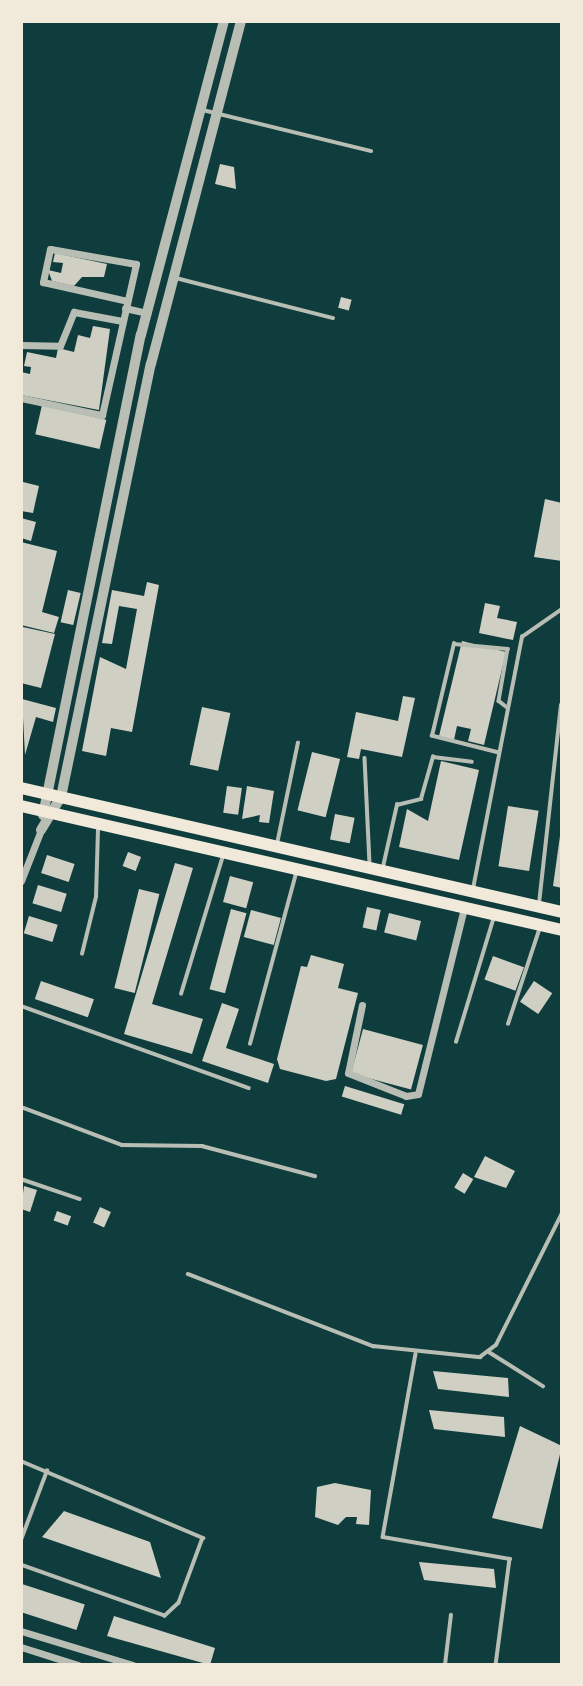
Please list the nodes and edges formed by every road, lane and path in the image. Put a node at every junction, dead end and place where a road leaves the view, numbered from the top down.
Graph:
1 (224, 21) edge
2 (241, 21) edge
3 (201, 110) junction
4 (214, 114) junction
5 (371, 151) dead end
6 (172, 277) junction
7 (126, 304) junction
8 (147, 313) junction
9 (333, 318) dead end
10 (122, 321) junction
11 (21, 345) edge
12 (21, 398) edge
13 (130, 399) junction
14 (144, 401) junction
15 (562, 609) edge
16 (561, 705) edge
17 (508, 708) junction
18 (298, 743) dead end
19 (500, 753) junction
20 (365, 758) dead end
21 (472, 762) dead end
22 (21, 788) edge
23 (47, 794) junction
24 (61, 797) junction
25 (21, 806) edge
26 (49, 812) junction
27 (99, 823) junction
28 (41, 830) joint
29 (276, 846) junction
30 (224, 852) junction
31 (297, 869) junction
32 (375, 869) junction
33 (21, 881) edge
34 (473, 891) junction
35 (538, 906) junction
36 (464, 908) junction
37 (562, 912) edge
38 (495, 915) junction
39 (540, 925) junction
40 (562, 930) edge
41 (82, 954) dead end
42 (181, 994) dead end
43 (362, 1005) dead end
44 (21, 1006) edge
45 (508, 1024) dead end
46 (456, 1042) dead end
47 (250, 1044) dead end
48 (249, 1088) dead end
49 (21, 1107) edge
50 (314, 1176) dead end
51 (21, 1179) edge
52 (80, 1199) dead end
53 (562, 1213) edge
54 (188, 1274) dead end
55 (489, 1352) junction
56 (416, 1354) junction
57 (543, 1386) dead end
58 (21, 1461) edge
59 (47, 1471) junction
60 (21, 1540) edge
61 (21, 1565) edge
62 (452, 1615) dead end
63 (21, 1631) edge
64 (21, 1647) edge
65 (78, 1665) edge
66 (132, 1665) edge
67 (445, 1665) edge
68 (496, 1665) edge

1 - 3 street
2 - 4 street
3 - 4 lane
3 - 8 street
4 - 5 lane
4 - 6 street
6 - 9 lane
6 - 14 street
7 - 7 street
7 - 8 street
7 - 10 street
8 - 13 street
10 - 11 street
10 - 12 street
13 - 14 street
13 - 23 street
14 - 24 street
15 - 17 lane
16 - 35 lane
17 - 19 lane
17 - 19 lane
18 - 29 lane
19 - 34 lane
20 - 32 lane
21 - 32 lane
22 - 23 main road
23 - 24 main road
23 - 26 street
24 - 26 street
24 - 29 main road
25 - 26 main road
26 - 27 main road
26 - 28 street
27 - 30 main road
27 - 41 lane
28 - 33 street
29 - 32 main road
30 - 31 main road
30 - 42 lane
31 - 36 main road
31 - 47 lane
32 - 34 main road
34 - 35 main road
35 - 37 main road
36 - 38 main road
36 - 43 street
38 - 39 main road
38 - 46 lane
39 - 40 main road
39 - 45 lane
44 - 48 lane
49 - 50 lane
51 - 52 lane
53 - 55 lane
54 - 56 lane
55 - 56 lane
55 - 57 lane
56 - 68 lane
58 - 59 lane
59 - 60 lane
59 - 61 lane
62 - 67 lane
63 - 66 street
64 - 65 street

